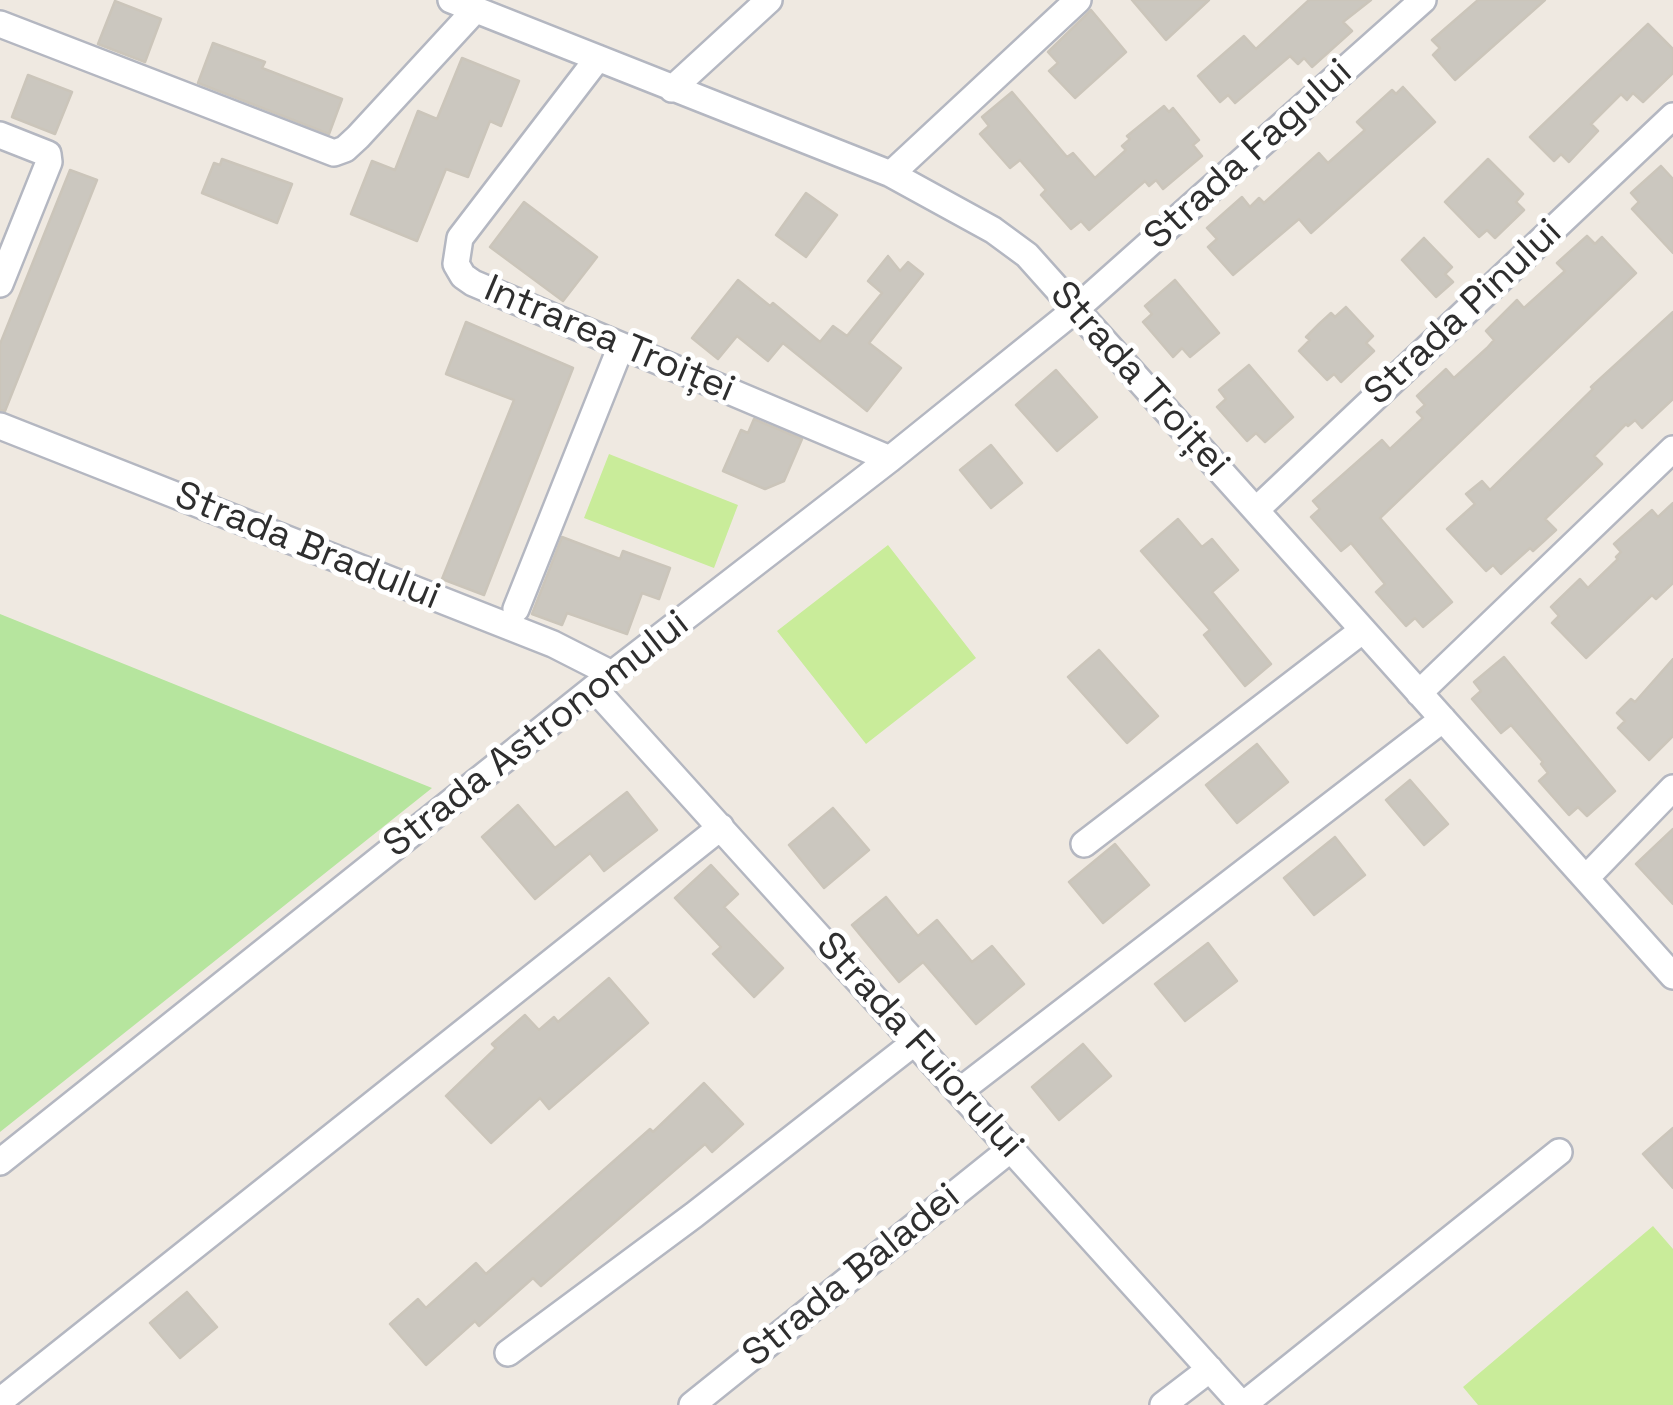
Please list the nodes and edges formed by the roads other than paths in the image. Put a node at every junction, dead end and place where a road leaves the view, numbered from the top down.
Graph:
1 (451, 0) edge
2 (769, 0) edge
3 (1078, 0) edge
4 (1423, 0) edge
5 (476, 10) junction
6 (0, 24) edge
7 (598, 58) junction
8 (672, 88) junction
9 (1673, 116) edge
10 (0, 135) edge
11 (891, 174) junction
12 (0, 284) edge
13 (1076, 309) junction
14 (622, 346) junction
15 (0, 426) edge
16 (1673, 449) edge
17 (890, 459) junction
18 (1256, 510) junction
19 (516, 609) dead end
20 (1363, 630) junction
21 (603, 680) junction
22 (1419, 693) junction
23 (1443, 719) junction
24 (1673, 788) edge
25 (720, 828) junction
26 (1084, 844) dead end
27 (1586, 878) junction
28 (1673, 976) edge
29 (915, 1042) junction
30 (960, 1090) junction
31 (1012, 1148) junction
32 (1559, 1152) dead end
33 (0, 1162) edge
34 (508, 1353) dead end
35 (1210, 1369) junction
36 (0, 1402) edge
37 (692, 1405) edge
38 (1163, 1405) edge
39 (1243, 1405) edge

1 - 5 street, Strada Troiței
2 - 8 street
3 - 11 street
4 - 13 street, Strada Fagului
5 - 6 street
5 - 7 street, Strada Troiței
7 - 8 street, Strada Troiței
7 - 14 street, Intrarea Troiței
8 - 11 street, Strada Troiței
9 - 18 street, Strada Pinului
10 - 12 street
11 - 13 street, Strada Troiței
13 - 17 street, Strada Astronomului
13 - 18 street, Strada Troiței
14 - 17 street, Intrarea Troiței
14 - 19 street
15 - 21 street, Strada Bradului
16 - 22 street
17 - 21 street, Strada Astronomului
18 - 20 street, Strada Troiței
20 - 22 street, Strada Troiței
20 - 26 street
21 - 25 street, Strada Fuiorului
21 - 33 street, Strada Astronomului
22 - 23 street, Strada Troiței
23 - 27 street, Strada Troiței
23 - 30 street
24 - 27 street
25 - 29 street, Strada Fuiorului
25 - 36 street
27 - 28 street, Strada Troiței
29 - 30 street, Strada Fuiorului
29 - 34 street
30 - 31 street, Strada Fuiorului
31 - 35 street, Strada Fuiorului
31 - 37 street, Strada Baladei
32 - 39 street
35 - 38 street
35 - 39 street, Strada Fuiorului

